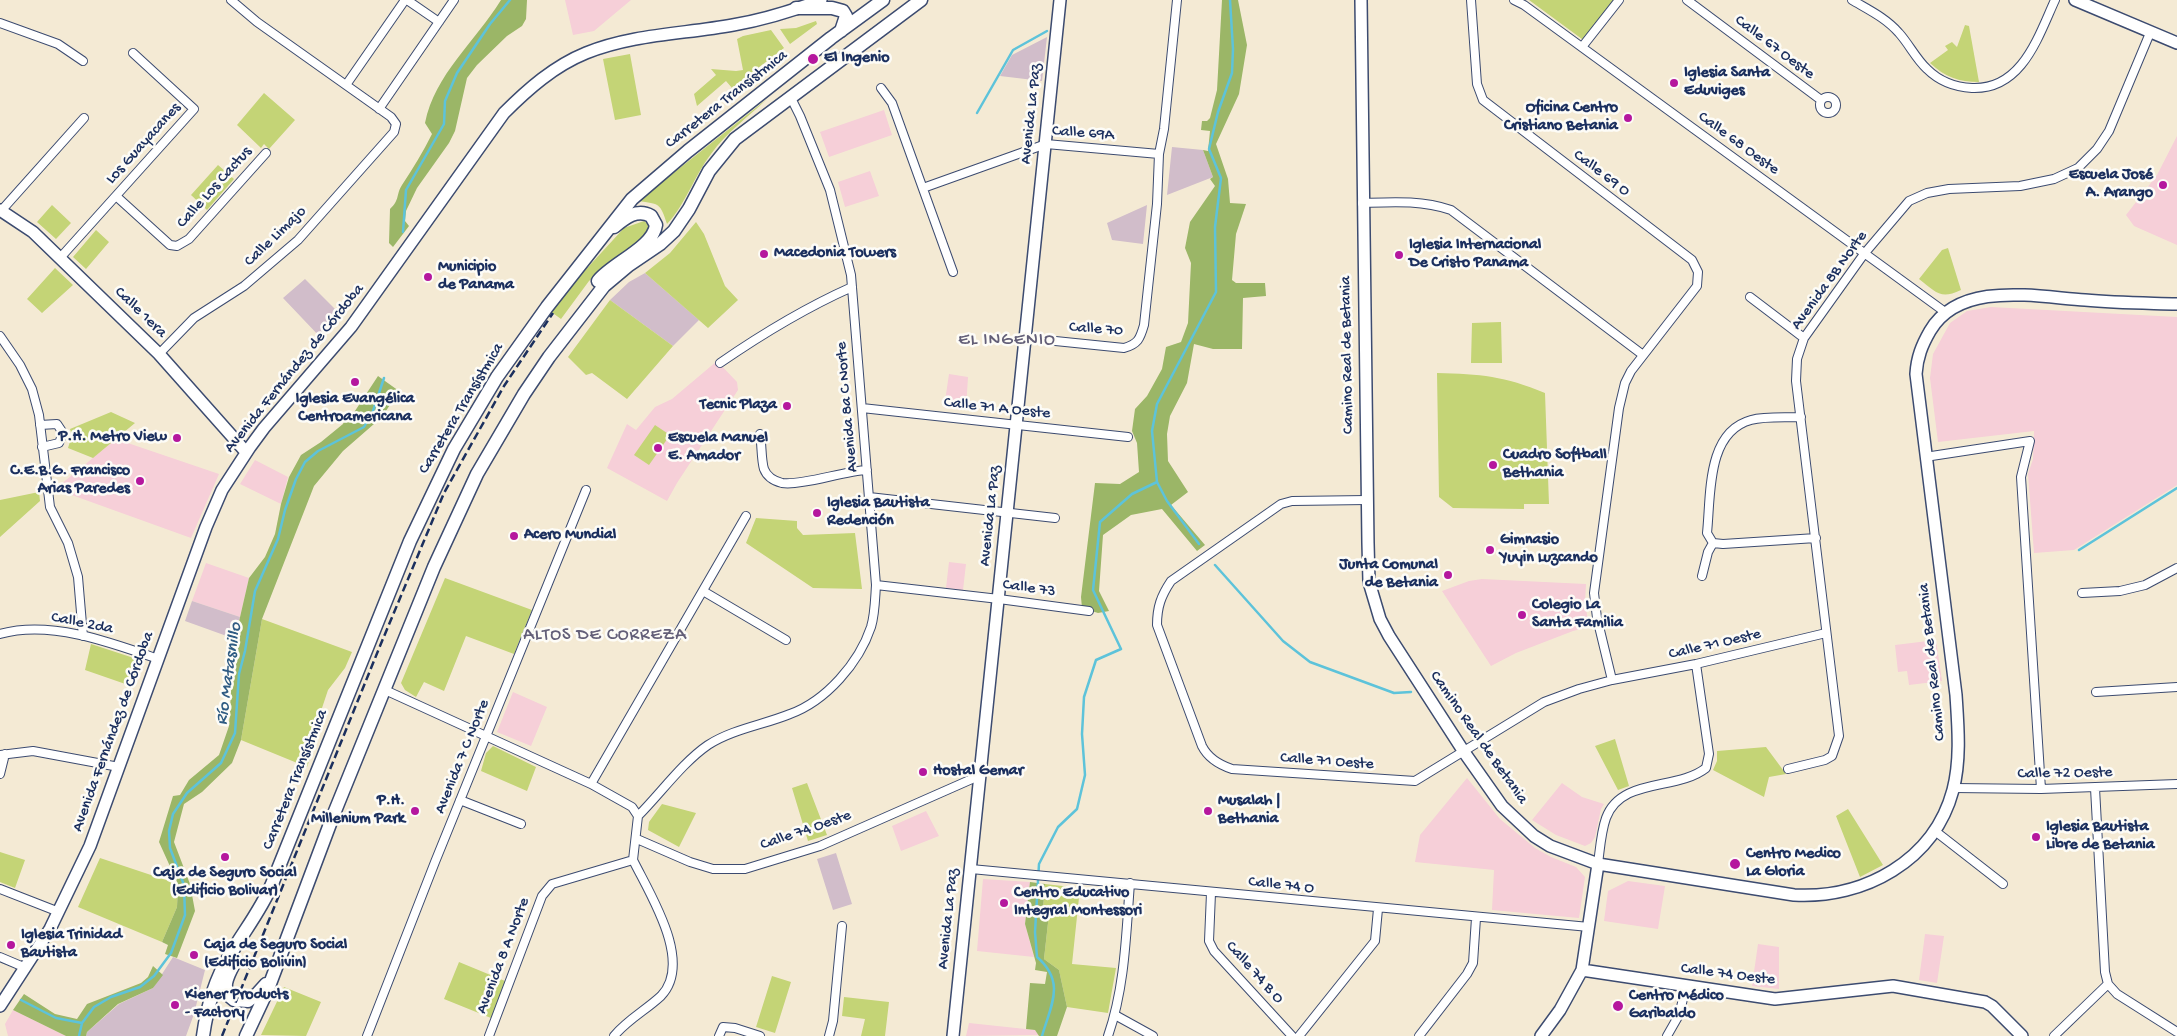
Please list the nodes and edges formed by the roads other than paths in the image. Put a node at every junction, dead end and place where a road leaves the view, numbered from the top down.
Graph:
1 (231, 0) edge
2 (406, 0) edge
3 (454, 0) edge
4 (821, 0) edge
5 (883, 0) edge
6 (921, 0) edge
7 (1060, 0) edge
8 (1177, 0) edge
9 (1361, 0) edge
10 (1471, 0) edge
11 (1514, 0) edge
12 (1618, 0) edge
13 (1688, 0) edge
14 (1852, 0) edge
15 (2056, 0) edge
16 (2075, 0) edge
17 (796, 8) junction
18 (439, 22) junction
19 (0, 23) edge
20 (841, 31) junction
21 (2150, 33) junction
22 (2177, 43) edge
23 (1582, 47) junction
24 (133, 54) dead end
25 (83, 61) dead end
26 (346, 85) junction
27 (881, 88) dead end
28 (790, 96) junction
29 (1821, 100) dead end
30 (379, 108) junction
31 (84, 118) dead end
32 (1046, 144) junction
33 (266, 153) dead end
34 (1159, 154) junction
35 (923, 188) junction
36 (116, 196) junction
37 (1362, 203) junction
38 (0, 211) edge
39 (598, 240) junction
40 (1864, 254) junction
41 (60, 258) junction
42 (954, 272) dead end
43 (852, 287) junction
44 (1750, 297) dead end
45 (2177, 304) edge
46 (1945, 312) junction
47 (575, 322) junction
48 (0, 336) edge
49 (1026, 338) junction
50 (1804, 338) junction
51 (159, 354) junction
52 (1643, 355) junction
53 (720, 363) dead end
54 (862, 408) junction
55 (1801, 417) junction
56 (40, 425) junction
57 (1017, 425) junction
58 (760, 434) dead end
59 (1128, 437) dead end
60 (42, 447) junction
61 (246, 452) junction
62 (1925, 457) junction
63 (867, 470) junction
64 (586, 490) dead end
65 (869, 497) junction
66 (1367, 500) junction
67 (1008, 512) junction
68 (746, 516) dead end
69 (1055, 518) dead end
70 (1816, 538) junction
71 (1713, 543) junction
72 (2177, 568) edge
73 (1702, 576) dead end
74 (876, 585) junction
75 (703, 591) junction
76 (2082, 592) dead end
77 (999, 599) junction
78 (1089, 611) dead end
79 (1826, 633) junction
80 (0, 634) edge
81 (82, 636) junction
82 (786, 640) dead end
83 (158, 659) junction
84 (1696, 664) junction
85 (1612, 680) junction
86 (2177, 688) edge
87 (385, 690) junction
88 (2096, 692) dead end
89 (487, 736) junction
90 (1464, 752) junction
91 (3, 754) edge
92 (119, 767) junction
93 (1788, 769) dead end
94 (0, 774) edge
95 (981, 775) junction
96 (591, 784) junction
97 (2177, 784) edge
98 (1954, 788) junction
99 (2095, 788) junction
100 (2041, 789) junction
101 (460, 800) junction
102 (638, 816) junction
103 (520, 824) dead end
104 (1935, 831) junction
105 (637, 839) junction
106 (634, 860) junction
107 (1598, 864) junction
108 (971, 870) junction
109 (1130, 884) junction
110 (2004, 884) dead end
111 (0, 888) edge
112 (1211, 893) junction
113 (1378, 909) junction
114 (59, 912) junction
115 (258, 912) junction
116 (1476, 918) junction
117 (842, 926) dead end
118 (1589, 927) junction
119 (0, 957) edge
120 (26, 968) junction
121 (1582, 970) junction
122 (275, 972) junction
123 (2108, 984) junction
124 (1686, 987) junction
125 (0, 1006) edge
126 (1115, 1015) junction
127 (2177, 1032) edge
128 (202, 1033) edge
129 (246, 1036) edge
130 (367, 1036) edge
131 (489, 1036) edge
132 (614, 1036) edge
133 (718, 1036) edge
134 (760, 1036) edge
135 (829, 1036) edge
136 (953, 1036) edge
137 (1108, 1036) edge
138 (1154, 1036) edge
139 (1292, 1036) edge
140 (1300, 1036) edge
141 (1419, 1036) edge
142 (1541, 1036) edge
143 (1667, 1036) edge
144 (2022, 1036) edge
145 (2054, 1036) edge

1 - 26 street
2 - 18 street
2 - 26 street
3 - 18 street
4 - 17 street, Avenida Fernández de Córdoba
5 - 20 main road, Carretera Transístmica
6 - 28 main road
7 - 32 street, Avenida La Paz
8 - 34 street
9 - 37 street, Camino Real de Betania
10 - 52 street, Calle 69 O
11 - 23 street, Calle 68 Oeste
12 - 23 street
13 - 29 street, Calle 67 Oeste
14 - 15 street
16 - 21 street
17 - 20 main road
17 - 61 street, Avenida Fernández de Córdoba
18 - 30 street
19 - 25 street
20 - 39 main road, Carretera Transístmica
21 - 22 street
21 - 40 street, Avenida 8B Norte
23 - 40 street, Calle 68 Oeste
24 - 36 street, Los Guayacanes
26 - 30 street
27 - 35 street
28 - 43 street, Avenida 8a C Norte
28 - 47 main road
30 - 51 street, Calle Limajo
31 - 38 street
32 - 34 street, Calle 69A
32 - 35 street, Calle 69A
32 - 49 street, Avenida La Paz
33 - 36 street, Calle Los Cactus
34 - 49 street, Calle 70
35 - 42 street
36 - 41 street, Los Guayacanes
37 - 52 street
37 - 66 street, Camino Real de Betania
38 - 41 street, Calle 1era
39 - 47 main road
39 - 115 main road, Carretera Transístmica
40 - 46 street, Calle 68 Oeste
40 - 50 street, Avenida 8B Norte
41 - 51 street, Calle 1era
43 - 53 street
43 - 54 street, Avenida 8a C Norte
44 - 50 street
45 - 46 street, Camino Real de Betania
46 - 62 street, Camino Real de Betania
47 - 87 main road
48 - 56 street
49 - 57 street, Avenida La Paz
50 - 55 street, Avenida 8B Norte
51 - 61 street, Calle 1era
52 - 85 street, Calle 69 O
54 - 57 street, Calle 71 A Oeste
54 - 63 street, Avenida 8a C Norte
55 - 70 street, Avenida 8B Norte
55 - 71 street
56 - 60 street
56 - 60 street
57 - 59 street, Calle 71 A Oeste
57 - 67 street, Avenida La Paz
58 - 63 street
60 - 81 street
61 - 83 street, Avenida Fernández de Córdoba
62 - 98 street, Camino Real de Betania
62 - 100 street
63 - 65 street, Avenida 8a C Norte
64 - 89 street, Avenida 7 C Norte
65 - 67 street
65 - 74 street, Avenida 8a C Norte
66 - 90 street, Camino Real de Betania
66 - 90 street, Calle 71 Oeste
67 - 69 street
67 - 77 street, Avenida La Paz
68 - 75 street
70 - 71 street
70 - 79 street, Avenida 8B Norte
71 - 73 street
72 - 76 street
74 - 77 street, Calle 73
74 - 102 street, Avenida 8a C Norte
75 - 82 street
75 - 96 street
77 - 78 street, Calle 73
77 - 95 street, Avenida La Paz
79 - 84 street, Calle 71 Oeste
79 - 93 street, Avenida 8B Norte
80 - 81 street, Calle 2da
81 - 83 street, Calle 2da
83 - 92 street, Avenida Fernández de Córdoba
84 - 85 street, Calle 71 Oeste
84 - 107 street
85 - 90 street, Calle 71 Oeste
86 - 88 street
87 - 89 street
87 - 122 main road
89 - 96 street
89 - 101 street, Avenida 7 C Norte
90 - 107 street, Camino Real de Betania
91 - 92 street
91 - 94 street
92 - 114 street, Avenida Fernández de Córdoba
95 - 105 street, Calle 74 Oeste
95 - 108 street, Avenida La Paz
96 - 102 street
97 - 99 street, Calle 72 Oeste
98 - 100 street, Calle 72 Oeste
98 - 104 street, Camino Real de Betania
99 - 100 street, Calle 72 Oeste
99 - 123 street
101 - 103 street
101 - 130 street, Avenida 7 C Norte
102 - 105 street
104 - 107 street, Camino Real de Betania
104 - 110 street
105 - 106 street
106 - 131 street, Avenida 8 A Norte
106 - 132 street
107 - 118 street
108 - 109 street, Calle 74 O
108 - 136 street, Avenida La Paz
109 - 112 street, Calle 74 O
109 - 126 street
111 - 114 street
112 - 113 street, Calle 74 O
112 - 139 street, Calle 74 B O
113 - 116 street, Calle 74 O
113 - 140 street
114 - 120 street, Avenida Fernández de Córdoba
115 - 122 main road
115 - 128 main road, Carretera Transístmica
116 - 118 street, Calle 74 O
116 - 141 street
117 - 135 street
118 - 121 street
119 - 120 street
120 - 125 street, Avenida Fernández de Córdoba
121 - 124 street, Calle 74 Oeste
121 - 142 street
122 - 129 main road
123 - 127 street
123 - 145 street
124 - 143 street
124 - 144 street, Calle 74 Oeste
126 - 137 street
126 - 138 street
133 - 134 street

